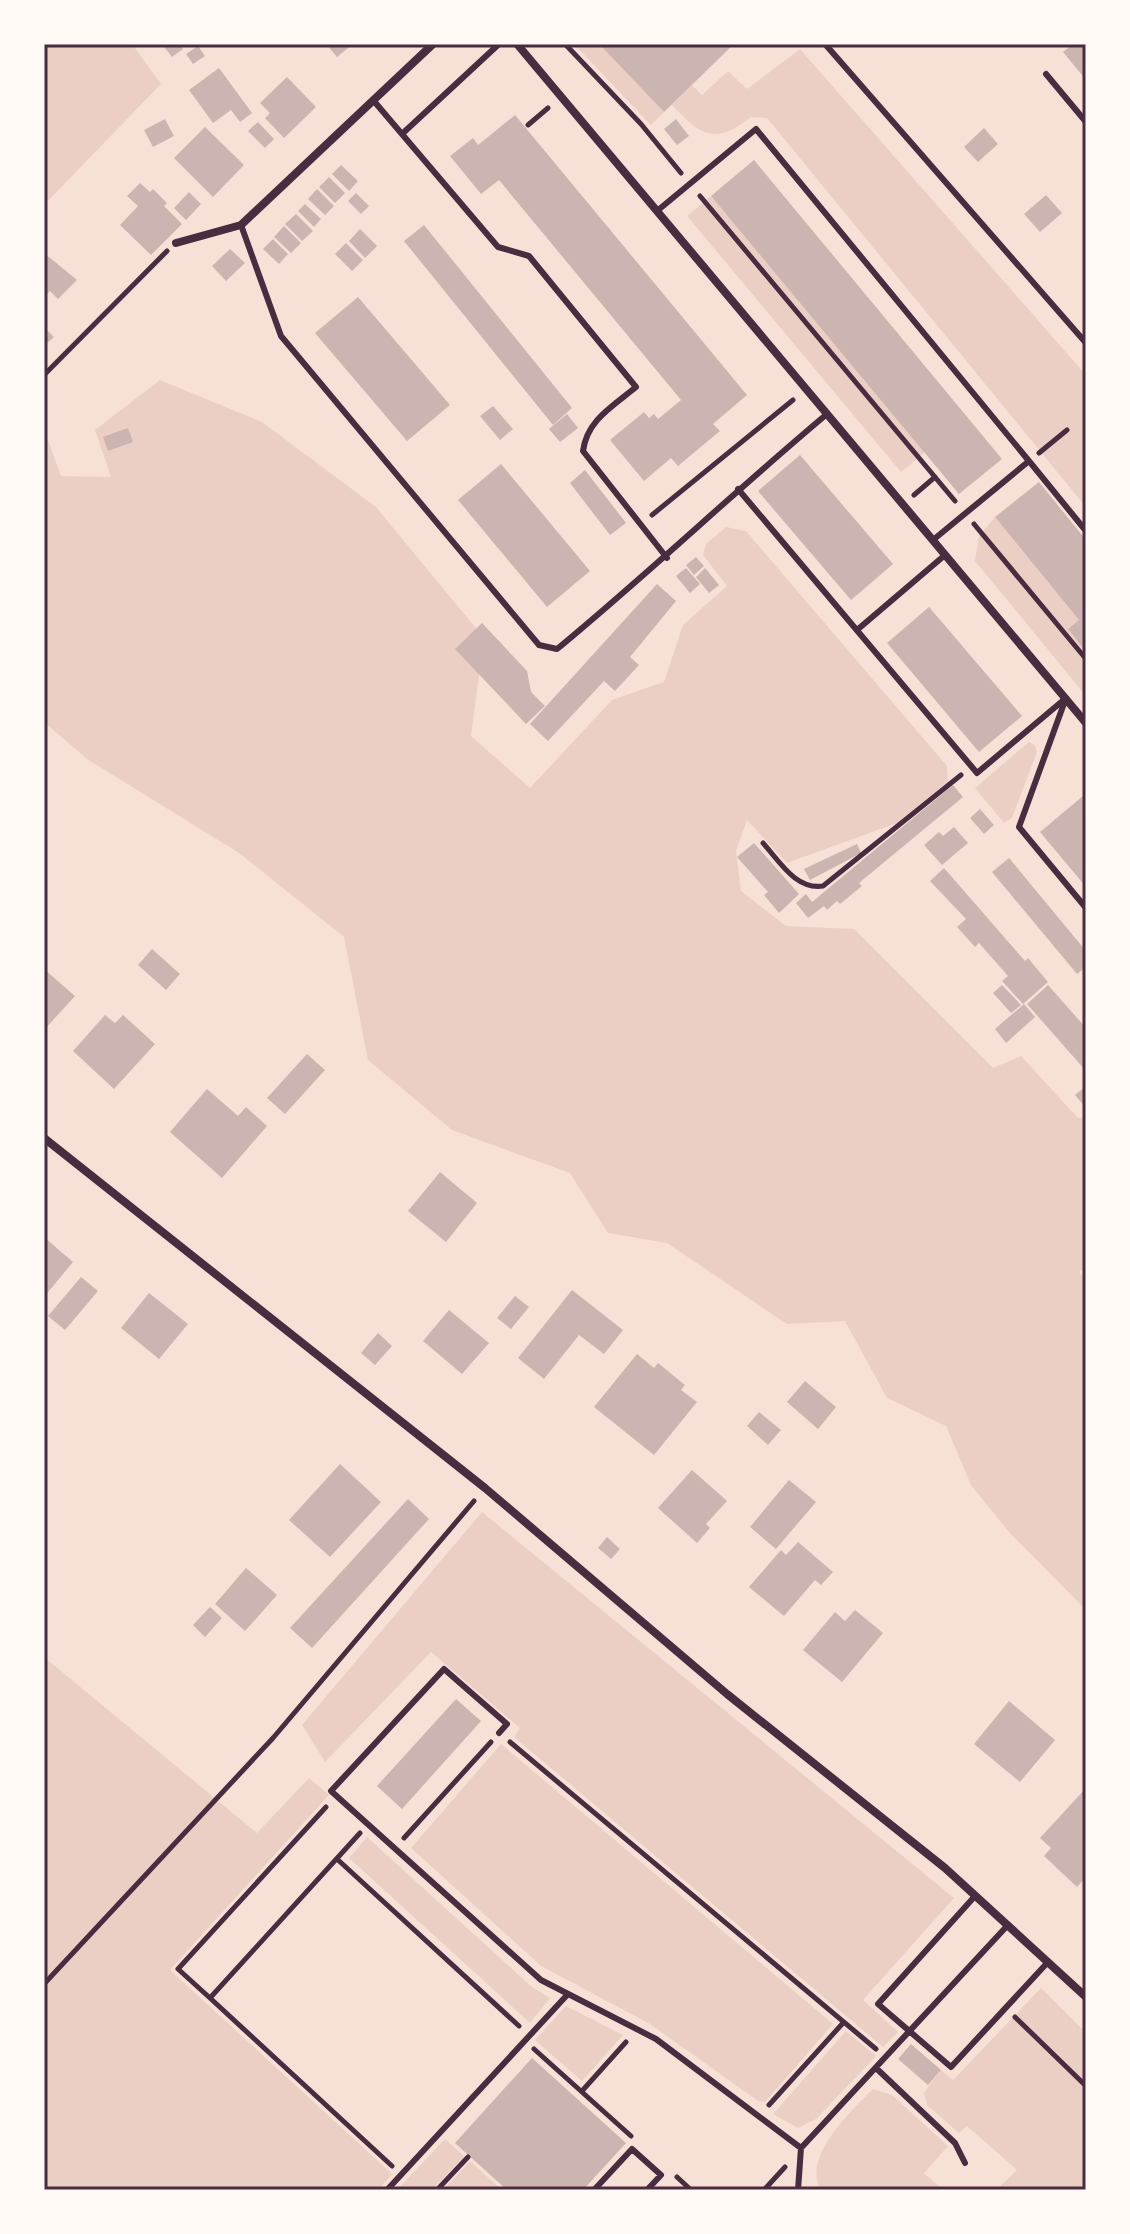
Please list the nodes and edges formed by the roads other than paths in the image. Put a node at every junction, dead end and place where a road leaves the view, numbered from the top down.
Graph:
1 (433, 44) edge
2 (499, 44) edge
3 (517, 44) edge
4 (825, 44) edge
5 (1046, 74) dead end
6 (373, 100) junction
7 (1086, 122) edge
8 (402, 134) junction
9 (657, 211) junction
10 (241, 225) junction
11 (176, 243) road end
12 (1086, 343) edge
13 (827, 414) junction
14 (1029, 461) junction
15 (738, 489) junction
16 (1086, 531) edge
17 (933, 540) junction
18 (945, 555) junction
19 (667, 558) junction
20 (857, 630) junction
21 (1066, 698) junction
22 (1086, 723) edge
23 (1086, 908) edge
24 (44, 1138) edge
25 (499, 1733) road end
26 (975, 1896) junction
27 (1007, 1926) junction
28 (1048, 1962) junction
29 (568, 1994) junction
30 (1086, 1997) edge
31 (910, 2031) junction
32 (876, 2068) junction
33 (801, 2148) junction
34 (965, 2163) dead end
35 (387, 2190) edge
36 (594, 2190) edge
37 (647, 2190) edge
38 (798, 2190) edge

1 - 6 street
2 - 8 lane
3 - 9 street
4 - 12 lane
5 - 7 lane
6 - 8 lane
6 - 10 street
8 - 19 lane
9 - 13 street
9 - 14 lane
10 - 11 street
10 - 19 lane
13 - 15 lane
13 - 17 street
14 - 16 lane
14 - 17 lane
15 - 19 lane
15 - 20 lane
17 - 18 street
18 - 20 lane
18 - 21 street
20 - 21 lane
21 - 22 street
21 - 23 lane
24 - 26 street
25 - 29 lane
26 - 27 street
26 - 31 lane
27 - 28 street
27 - 31 lane
28 - 30 street
28 - 31 lane
29 - 33 lane
29 - 35 lane
31 - 32 lane
32 - 33 lane
32 - 34 lane
33 - 38 lane
36 - 37 lane

